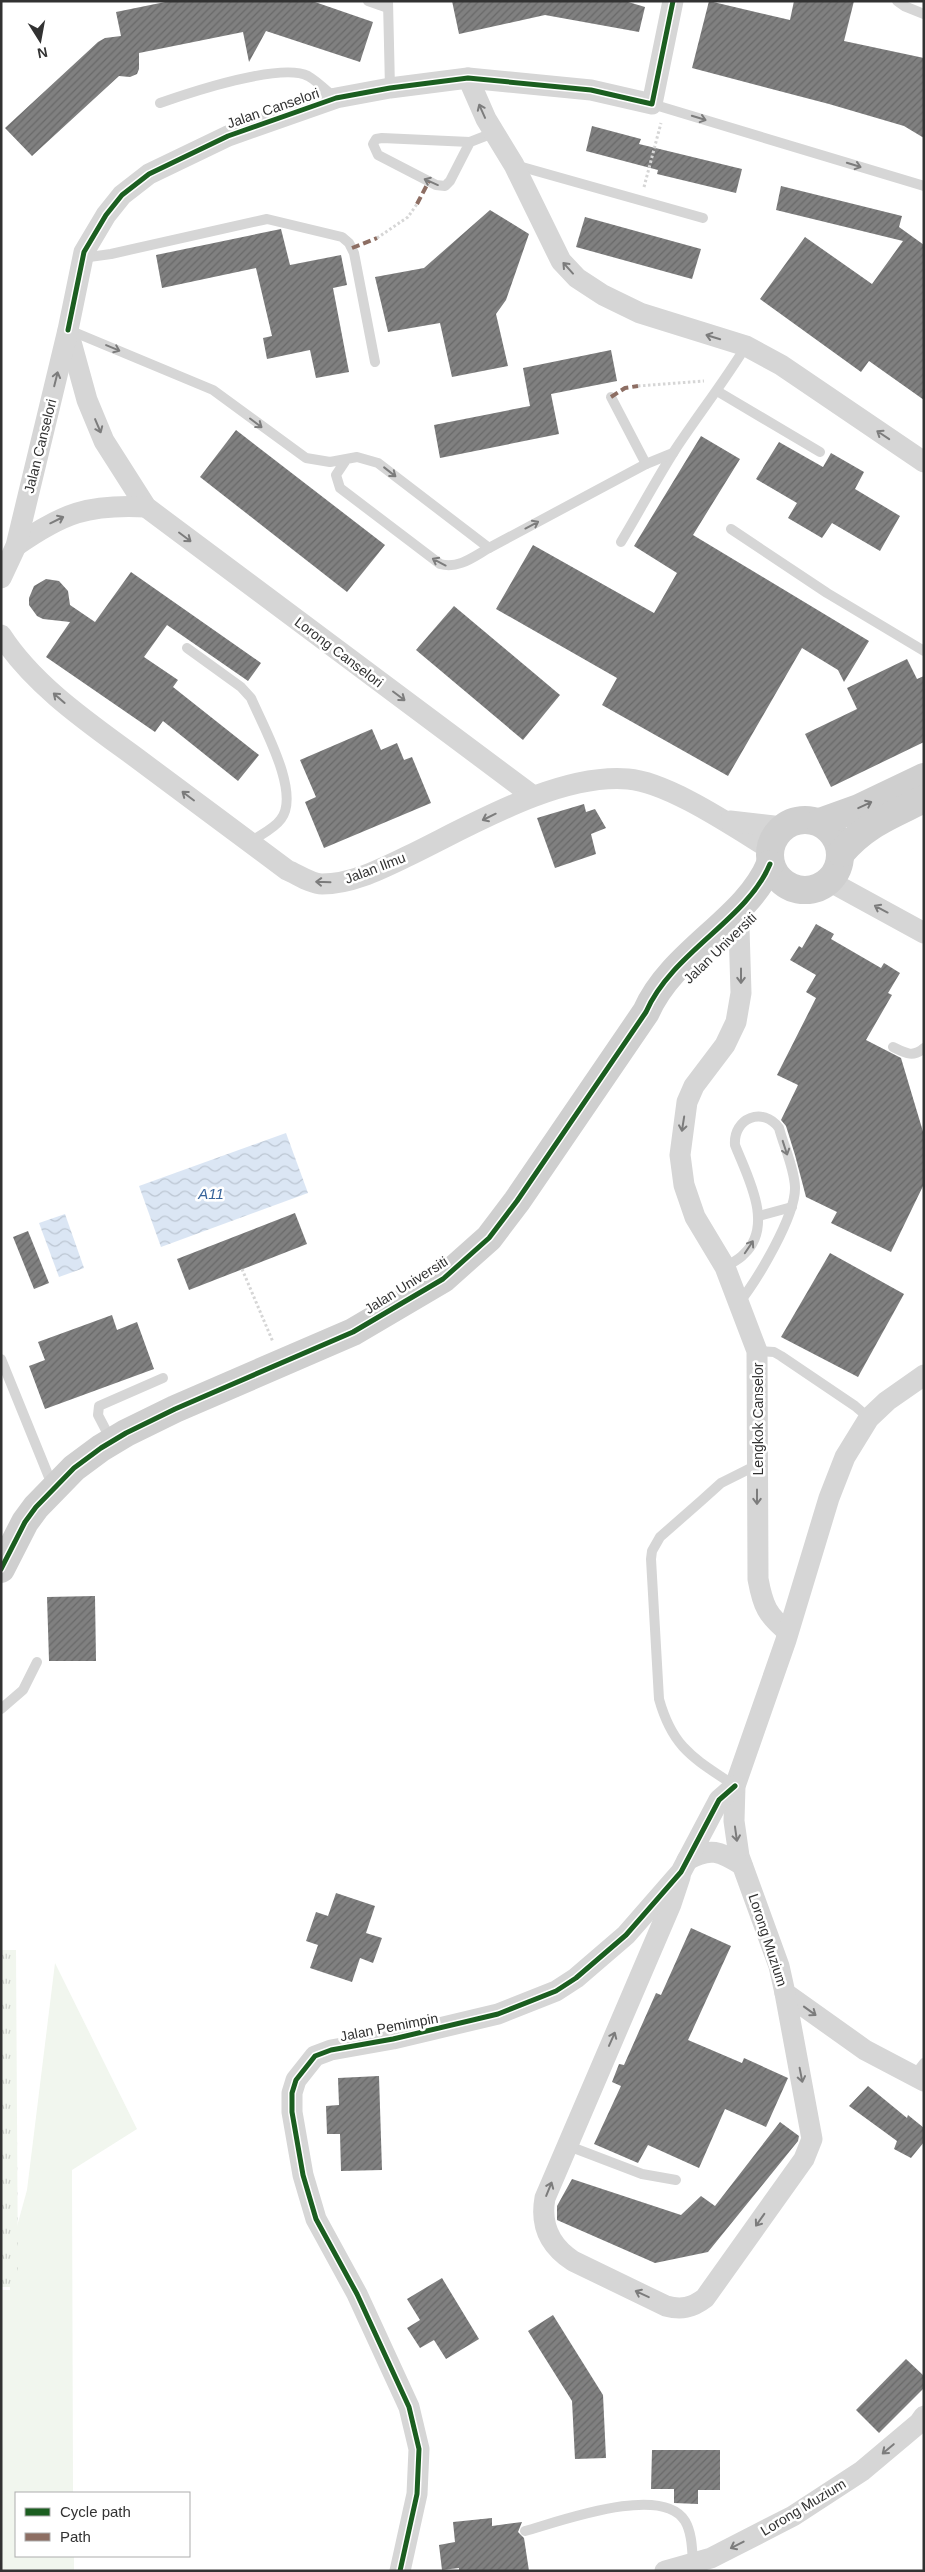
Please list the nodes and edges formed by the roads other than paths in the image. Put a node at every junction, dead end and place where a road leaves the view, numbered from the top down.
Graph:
1 (368, 1) edge
2 (673, 1) edge
3 (897, 1) edge
4 (388, 5) edge
5 (924, 14) edge
6 (468, 78) junction
7 (390, 88) junction
8 (336, 98) junction
9 (160, 103) dead end
10 (652, 104) junction
11 (493, 133) junction
12 (470, 142) junction
13 (514, 165) junction
14 (924, 186) edge
15 (703, 218) dead end
16 (82, 258) junction
17 (68, 330) junction
18 (746, 346) junction
19 (375, 362) dead end
20 (717, 391) junction
21 (612, 397) dead end
22 (820, 452) dead end
23 (673, 453) junction
24 (346, 460) junction
25 (924, 462) edge
26 (646, 464) junction
27 (146, 508) junction
28 (731, 529) dead end
29 (621, 542) dead end
30 (16, 546) junction
31 (489, 548) junction
32 (1, 578) edge
33 (1, 635) edge
34 (187, 648) dead end
35 (924, 651) edge
36 (924, 777) edge
37 (533, 796) junction
38 (924, 799) edge
39 (820, 822) junction
40 (250, 842) junction
41 (774, 847) junction
42 (841, 852) junction
43 (829, 881) junction
44 (799, 890) junction
45 (739, 928) junction
46 (924, 933) edge
47 (646, 1012) junction
48 (893, 1047) dead end
49 (924, 1048) edge
50 (792, 1207) junction
51 (760, 1216) junction
52 (725, 1267) junction
53 (739, 1304) junction
54 (757, 1351) junction
55 (1, 1359) edge
56 (924, 1375) edge
57 (163, 1378) dead end
58 (869, 1418) junction
59 (112, 1441) junction
60 (757, 1465) junction
61 (54, 1488) junction
62 (1, 1569) edge
63 (788, 1632) junction
64 (36, 1662) dead end
65 (1, 1709) edge
66 (735, 1786) junction
67 (742, 1865) junction
68 (684, 1866) junction
69 (785, 1993) junction
70 (920, 2073) edge
71 (566, 2145) junction
72 (676, 2180) dead end
73 (924, 2416) edge
74 (525, 2531) dead end
75 (693, 2562) junction
76 (400, 2571) edge
77 (666, 2571) edge

1 - 4 lane
2 - 10 street
3 - 5 lane
4 - 7 lane
6 - 7 street, Jalan Canselori
6 - 10 street, Jalan Canselori
11 -> 6 street
7 - 8 street, Jalan Canselori
8 - 9 lane
8 - 16 street, Jalan Canselori
10 -> 14 lane
11 - 12 lane
11 - 13 street
12 -> 12 lane
13 - 15 lane
18 -> 13 street
16 - 17 street, Jalan Canselori
16 - 19 lane
17 -> 24 lane
17 -> 27 street, Lorong Canselori
30 -> 17 street, Jalan Canselori
18 - 20 lane
25 -> 18 street
20 - 22 lane
20 - 23 lane
21 - 26 lane
23 - 26 lane
23 - 29 lane
24 -> 31 lane
31 -> 24 lane
31 -> 26 lane
30 -> 27 street
27 -> 37 street, Lorong Canselori
28 - 35 lane
30 - 32 street
40 -> 33 street, Jalan Ilmu
34 - 40 lane
39 -> 36 street
37 -> 40 street, Jalan Ilmu
37 - 41 street, Jalan Ilmu
38 - 42 street
39 - 41 street
39 - 42 street
41 - 44 street
41 - 47 street, Jalan Universiti
42 - 43 street
43 - 44 street
46 -> 43 street
44 - 45 street, Jalan Universiti
45 - 47 street, Jalan Universiti
45 -> 52 street, Lengkok Canselor
47 - 59 street, Jalan Universiti
48 - 49 lane
50 - 51 lane
51 -> 50 lane
50 - 53 lane
52 -> 51 lane
52 - 53 street, Lengkok Canselor
53 - 54 street, Lengkok Canselor
54 - 58 lane
54 - 60 street, Lengkok Canselor
55 - 61 lane
56 - 58 street
57 - 59 lane
58 - 63 street
59 - 61 street, Jalan Universiti
60 -> 63 street, Lengkok Canselor
60 - 66 lane
61 - 62 street, Jalan Universiti
63 - 66 street
64 - 65 lane
66 -> 67 street, Lorong Muzium
66 - 68 street, Jalan Pemimpin
67 - 68 street
67 - 69 street, Lorong Muzium
71 -> 68 street
68 - 76 street, Jalan Pemimpin
69 -> 70 street, Lorong Muzium
69 -> 71 street
71 - 72 lane
73 -> 75 street, Lorong Muzium
74 - 75 lane
75 - 77 street, Lorong Muzium

